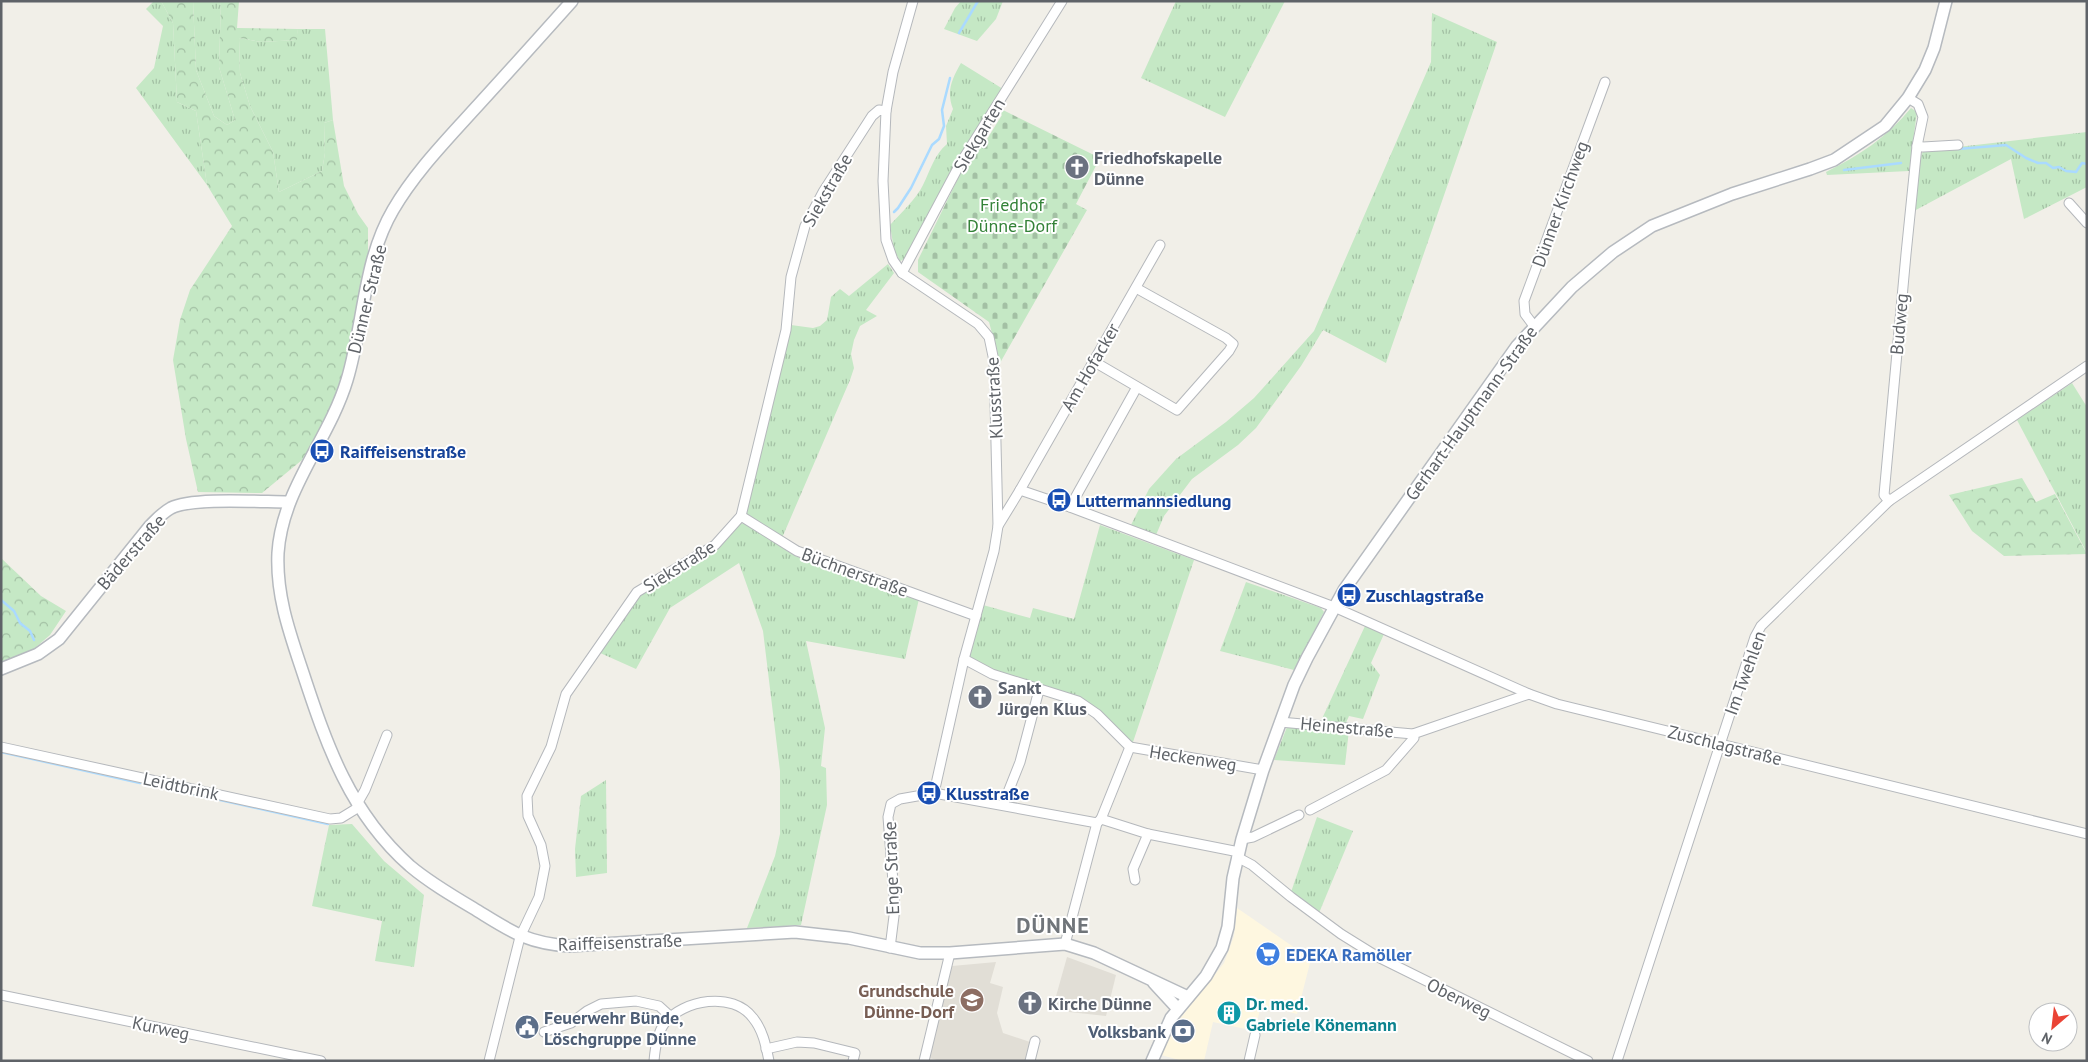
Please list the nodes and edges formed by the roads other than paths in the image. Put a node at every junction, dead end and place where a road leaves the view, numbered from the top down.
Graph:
1 (572, 1) edge
2 (913, 1) edge
3 (1062, 1) edge
4 (1946, 1) edge
5 (1605, 82) dead end
6 (1908, 98) junction
7 (886, 111) junction
8 (1958, 145) dead end
9 (1917, 146) junction
10 (2069, 203) dead end
11 (2087, 223) edge
12 (1160, 245) dead end
13 (902, 273) junction
14 (1136, 288) junction
15 (1534, 326) junction
16 (1093, 361) junction
17 (2087, 366) edge
18 (1137, 387) junction
19 (1020, 490) junction
20 (1889, 501) junction
21 (289, 502) junction
22 (1070, 507) junction
23 (741, 516) junction
24 (998, 526) junction
25 (1334, 607) junction
26 (976, 616) junction
27 (964, 660) junction
28 (1, 669) edge
29 (1039, 690) junction
30 (1529, 694) junction
31 (1280, 722) junction
32 (1414, 734) junction
33 (388, 735) dead end
34 (1720, 744) junction
35 (1, 747) edge
36 (1130, 747) junction
37 (1263, 770) junction
38 (934, 793) junction
39 (1003, 805) junction
40 (358, 806) junction
41 (1310, 810) dead end
42 (1299, 815) dead end
43 (1099, 821) junction
44 (1148, 834) junction
45 (2087, 834) edge
46 (1242, 839) junction
47 (1238, 855) junction
48 (1135, 880) dead end
49 (520, 937) junction
50 (1065, 944) junction
51 (890, 948) junction
52 (950, 953) junction
53 (1151, 980) junction
54 (1, 995) edge
55 (1188, 997) junction
56 (1178, 1009) junction
57 (671, 1017) junction
58 (544, 1032) dead end
59 (1255, 1035) dead end
60 (1035, 1041) dead end
61 (766, 1049) junction
62 (321, 1061) edge
63 (488, 1061) edge
64 (654, 1061) edge
65 (769, 1061) edge
66 (853, 1061) edge
67 (924, 1061) edge
68 (1030, 1061) edge
69 (1152, 1061) edge
70 (1249, 1061) edge
71 (1588, 1061) edge
72 (1617, 1061) edge

1 - 21 street, Dünner Straße
2 - 7 street, Klusstraße
3 - 13 street, Siekgarten
4 - 6 street, Gerhart-Hauptmann-Straße
5 - 15 street, Dünner Kirchweg
6 - 9 street, Budweg
6 - 15 street, Gerhart-Hauptmann-Straße
7 - 13 street, Klusstraße
7 - 23 street, Siekstraße
8 - 9 street
9 - 20 street, Budweg
10 - 11 street
12 - 14 street, Am Hofacker
13 - 24 street, Klusstraße
14 - 16 street, Am Hofacker
14 - 18 street
15 - 25 street, Gerhart-Hauptmann-Straße
16 - 18 street
16 - 19 street, Am Hofacker
17 - 20 street, Im Twehlen
18 - 22 street
19 - 22 street, Zuschlagstraße
19 - 24 street
20 - 34 street, Im Twehlen
21 - 28 street, Bäderstraße
21 - 40 street, Raiffeisenstraße
22 - 25 street, Zuschlagstraße
23 - 26 street, Büchnerstraße
23 - 49 street, Siekstraße
24 - 26 street, Klusstraße
25 - 30 street, Zuschlagstraße
25 - 31 street, Gerhart-Hauptmann-Straße
26 - 27 street, Klusstraße
27 - 29 street
27 - 38 street, Klusstraße
29 - 36 street
29 - 39 street
30 - 32 street, Heinestraße
30 - 34 street, Zuschlagstraße
31 - 32 street, Heinestraße
31 - 37 street, Gerhart-Hauptmann-Straße
32 - 41 street, Heinestraße
33 - 40 street
34 - 45 street, Zuschlagstraße
34 - 72 street, Im Twehlen
35 - 40 street, Leidtbrink
36 - 37 street, Heckenweg
36 - 43 street, Heckenweg
37 - 46 street, Gerhart-Hauptmann-Straße
38 - 39 street
38 - 51 street, Enge Straße
39 - 43 street
40 - 49 street, Raiffeisenstraße
42 - 46 street
43 - 44 street
43 - 50 street
44 - 47 street
44 - 48 street
46 - 47 street, Gerhart-Hauptmann-Straße
47 - 55 street, Gerhart-Hauptmann-Straße
47 - 71 street, Oberweg
49 - 51 street, Raiffeisenstraße
49 - 63 street, Siekstraße
50 - 52 street, Raiffeisenstraße
50 - 53 street, Raiffeisenstraße
51 - 52 street, Raiffeisenstraße
52 - 67 street
53 - 55 street, Raiffeisenstraße
53 - 56 street, Raiffeisenstraße
54 - 62 street, Kurweg
55 - 56 street, Gerhart-Hauptmann-Straße
56 - 69 street, Gerhart-Hauptmann-Straße
57 - 58 street
57 - 61 street
57 - 64 street
59 - 70 street
60 - 68 street
61 - 65 street
61 - 66 street

